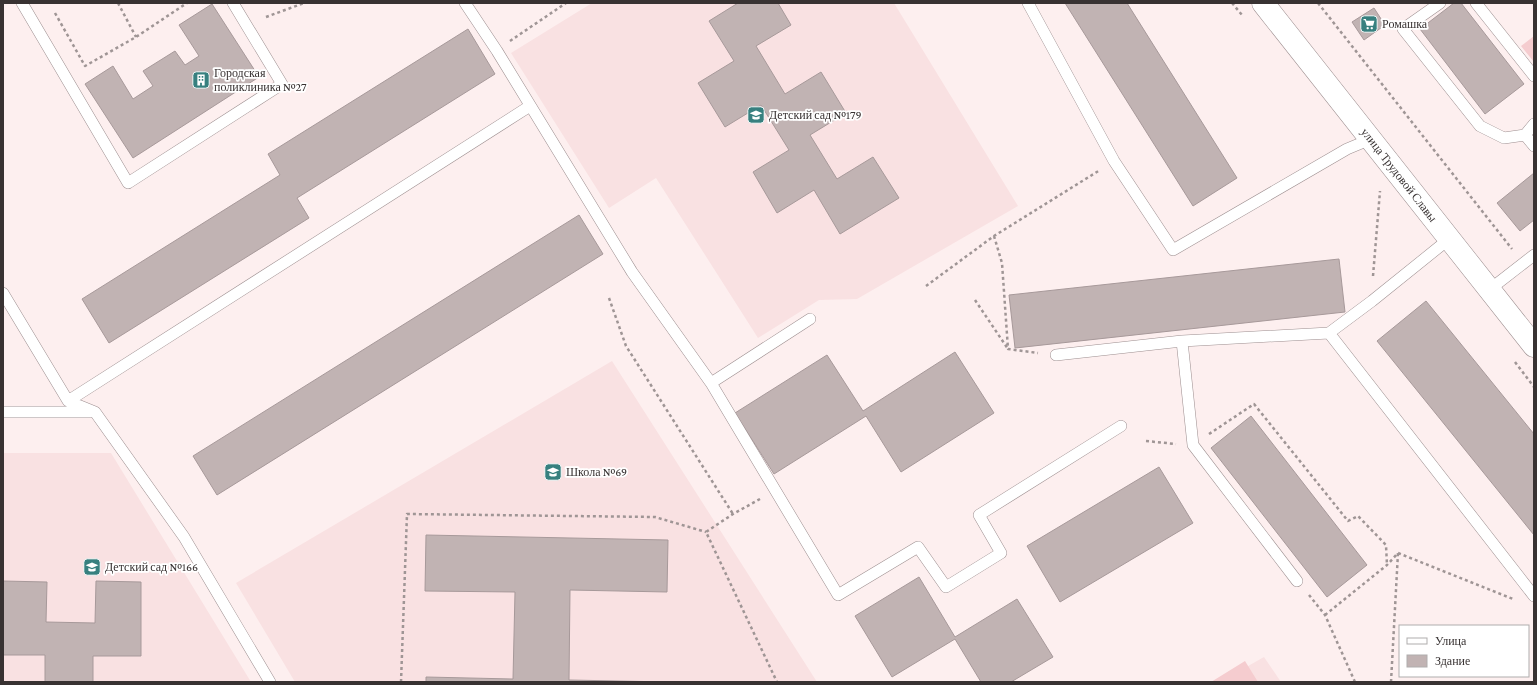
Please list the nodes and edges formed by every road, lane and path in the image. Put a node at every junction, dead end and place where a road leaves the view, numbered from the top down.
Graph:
1 (22, 3) edge
2 (118, 3) edge
3 (187, 3) edge
4 (233, 3) edge
5 (304, 3) edge
6 (465, 3) edge
7 (566, 3) edge
8 (1028, 3) edge
9 (1263, 3) edge
10 (1318, 3) edge
11 (1440, 3) edge
12 (1476, 3) edge
13 (55, 13) dead end
14 (266, 17) dead end
15 (136, 37) junction
16 (497, 50) junction
17 (1534, 76) edge
18 (530, 106) junction
19 (1534, 124) edge
20 (1525, 135) junction
21 (1371, 139) junction
22 (1534, 146) edge
23 (1114, 161) junction
24 (1380, 191) dead end
25 (994, 236) junction
26 (1450, 239) junction
27 (1534, 254) edge
28 (1523, 264) junction
29 (1373, 278) dead end
30 (926, 286) dead end
31 (1489, 290) junction
32 (3, 293) edge
33 (609, 298) dead end
34 (974, 300) dead end
35 (810, 319) dead end
36 (1329, 333) junction
37 (1182, 341) junction
38 (1534, 346) edge
39 (1008, 349) junction
40 (1056, 355) joint
41 (711, 383) junction
42 (68, 401) junction
43 (3, 412) edge
44 (96, 412) junction
45 (1121, 426) dead end
46 (1146, 441) dead end
47 (1193, 445) junction
48 (776, 490) junction
49 (733, 514) junction
50 (706, 532) junction
51 (1398, 553) junction
52 (1387, 565) junction
53 (1297, 581) joint
54 (1534, 596) edge
55 (1520, 602) dead end
56 (1325, 615) junction
57 (270, 682) edge
58 (401, 682) edge
59 (776, 682) edge
60 (1355, 682) edge
61 (1391, 682) edge

1 - 4 lane
2 - 15 path
3 - 15 path
5 - 14 path
6 - 16 lane
7 - 16 path
8 - 23 lane
9 - 21 street, улица Трудовой Славы
10 - 28 path
11 - 20 lane
12 - 17 lane
13 - 15 path
16 - 18 lane
18 - 41 lane
18 - 42 lane
19 - 20 lane
20 - 22 lane
21 - 23 lane
21 - 26 street, улица Трудовой Славы
23 - 25 path
24 - 29 path
25 - 30 path
25 - 39 path
26 - 31 street, улица Трудовой Славы
26 - 36 lane
27 - 28 lane
28 - 31 lane
31 - 38 street, улица Трудовой Славы
32 - 42 lane
33 - 49 path
34 - 39 path
35 - 41 lane
36 - 37 lane
36 - 54 lane
37 - 40 lane
37 - 47 lane
39 - 40 path
41 - 48 lane
42 - 44 lane
43 - 44 lane
44 - 57 lane
45 - 48 lane
46 - 47 path
47 - 52 path
47 - 53 lane
48 - 49 path
49 - 50 path
50 - 58 path
50 - 59 path
51 - 52 path
51 - 55 path
51 - 61 path
52 - 56 path
53 - 56 path
56 - 60 path

